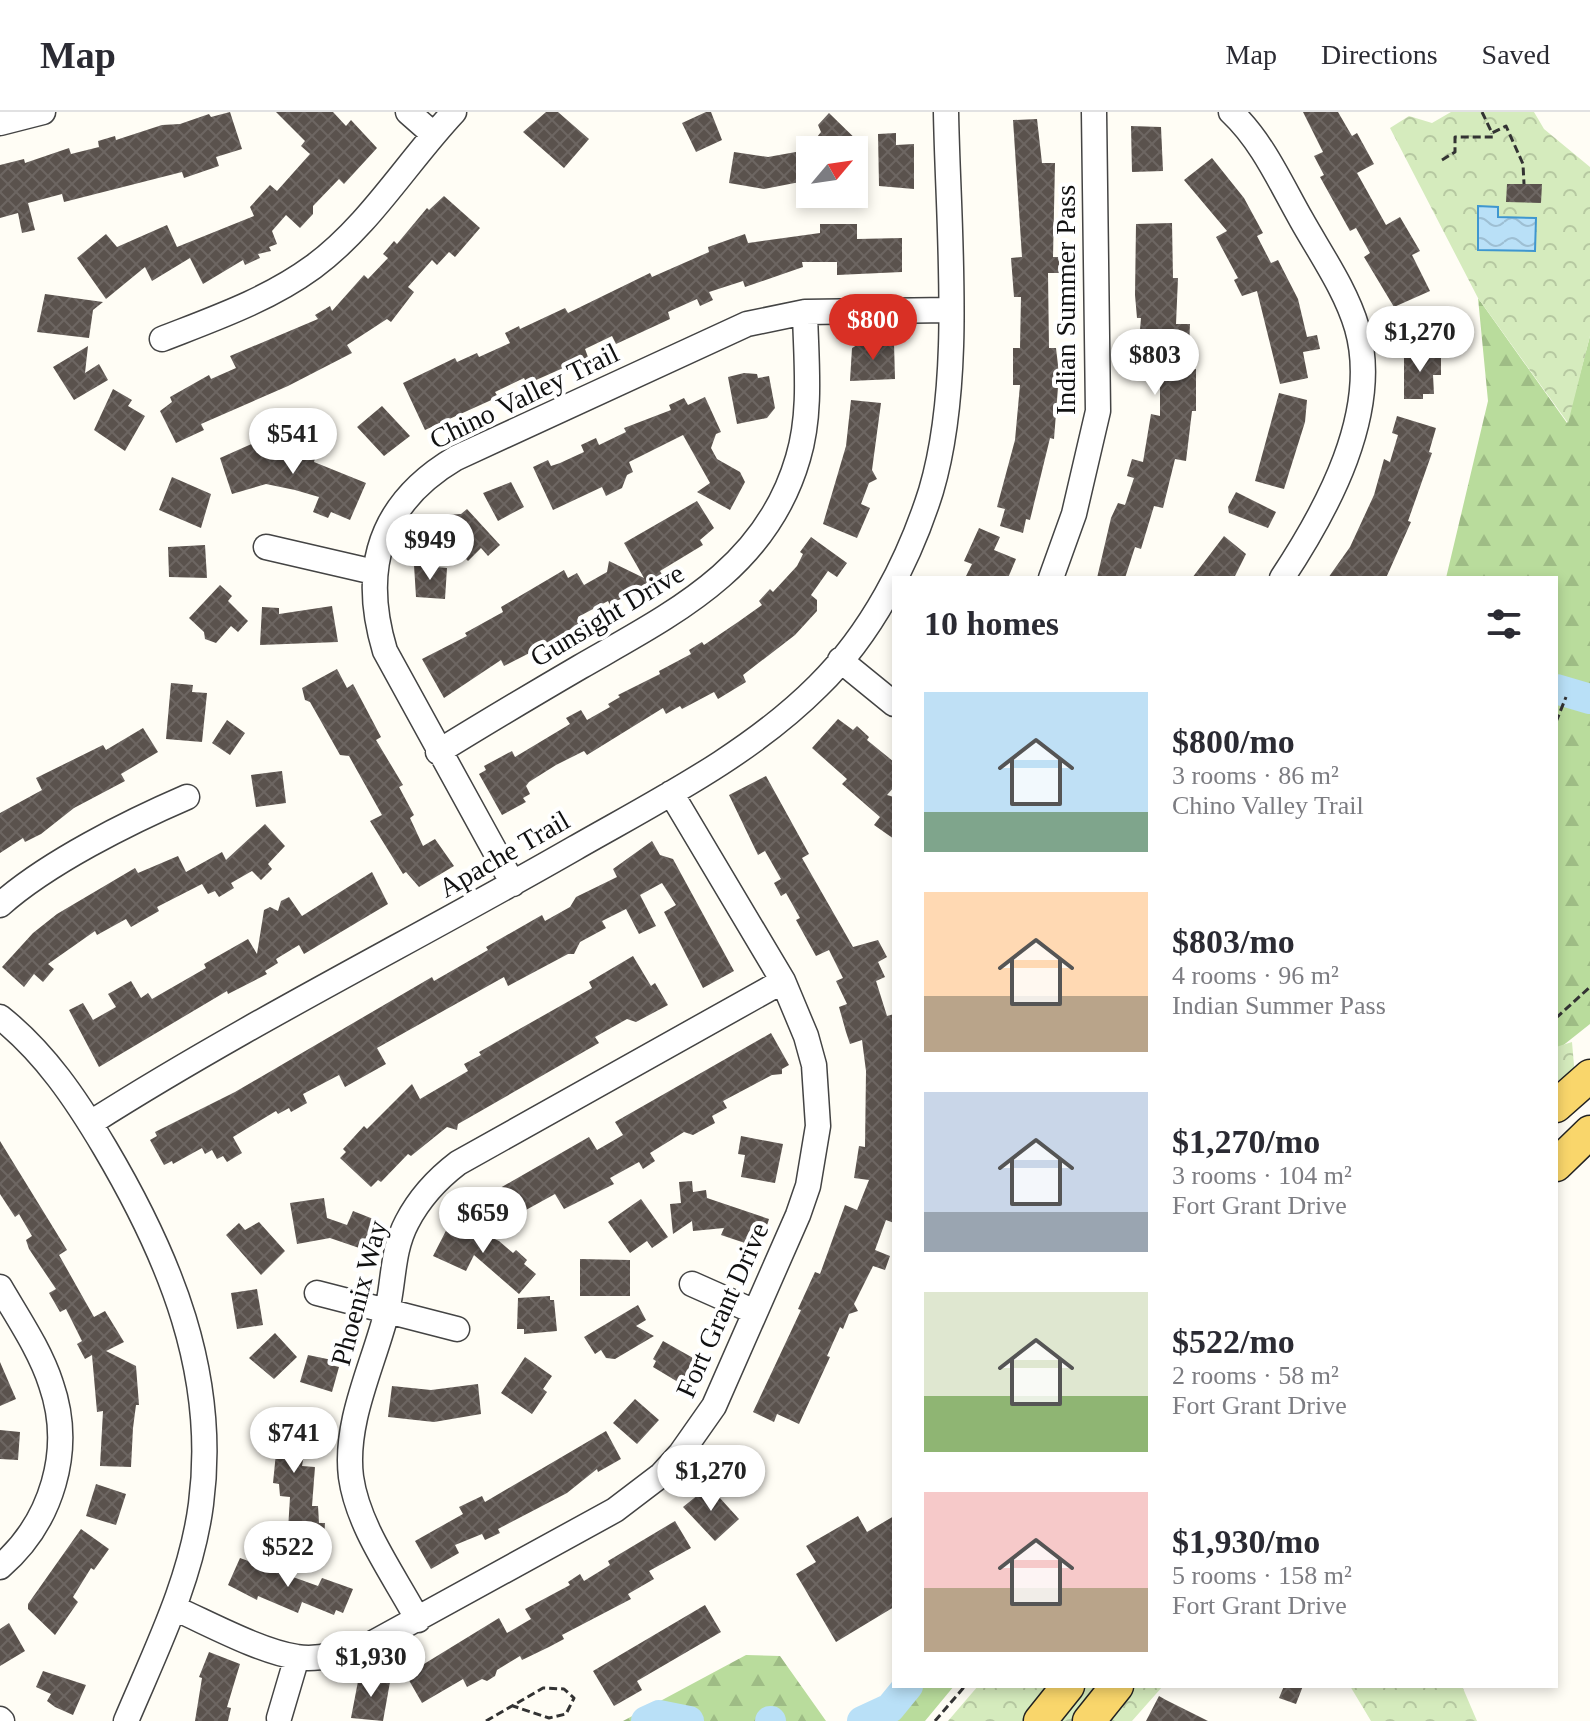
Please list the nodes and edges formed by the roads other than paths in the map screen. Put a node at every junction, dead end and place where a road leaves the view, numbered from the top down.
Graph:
1 (43, 112) edge
2 (408, 112) edge
3 (454, 112) edge
4 (946, 112) edge
5 (1094, 112) edge
6 (1231, 112) edge
7 (0, 123) edge
8 (433, 134) junction
9 (949, 310) junction
10 (805, 312) junction
11 (162, 339) dead end
12 (266, 547) dead end
13 (374, 572) junction
14 (895, 576) edge
15 (1052, 576) edge
16 (1283, 576) edge
17 (892, 582) edge
18 (840, 660) junction
19 (892, 702) edge
20 (438, 752) junction
21 (671, 793) junction
22 (187, 797) dead end
23 (513, 884) junction
24 (0, 905) edge
25 (783, 981) junction
26 (0, 1017) edge
27 (1590, 1076) edge
28 (1558, 1104) edge
29 (92, 1122) junction
30 (1590, 1132) edge
31 (1558, 1163) edge
32 (692, 1284) dead end
33 (0, 1287) edge
34 (317, 1293) dead end
35 (387, 1309) junction
36 (755, 1312) junction
37 (457, 1329) dead end
38 (0, 1567) edge
39 (174, 1608) junction
40 (418, 1620) junction
41 (297, 1657) junction
42 (1066, 1688) edge
43 (1115, 1688) edge
44 (279, 1718) dead end
45 (126, 1721) edge
46 (1040, 1721) edge
47 (1089, 1721) edge

1 - 7 street
2 - 8 street
3 - 8 street
4 - 9 street, Apache Trail
5 - 15 street, Indian Summer Pass
6 - 16 street
8 - 11 street
9 - 10 street, Chino Valley Trail
9 - 14 street, Apache Trail
10 - 13 street, Chino Valley Trail
10 - 20 street, Gunsight Drive
12 - 13 street
13 - 20 street, Chino Valley Trail
17 - 18 street, Apache Trail
18 - 19 street
18 - 21 street, Apache Trail
20 - 23 street, Chino Valley Trail
21 - 23 street, Apache Trail
21 - 25 street, Fort Grant Drive
22 - 24 street
23 - 29 street, Apache Trail
25 - 35 street, Phoenix Way
25 - 36 street, Fort Grant Drive
26 - 29 street
27 - 28 main road
29 - 39 street
30 - 31 main road
32 - 36 street
33 - 38 street
34 - 35 street
35 - 37 street
35 - 40 street, Phoenix Way
36 - 40 street, Fort Grant Drive
39 - 41 street, Fort Grant Drive
39 - 45 street
40 - 41 street, Fort Grant Drive
41 - 44 street
42 - 46 main road
43 - 47 main road

